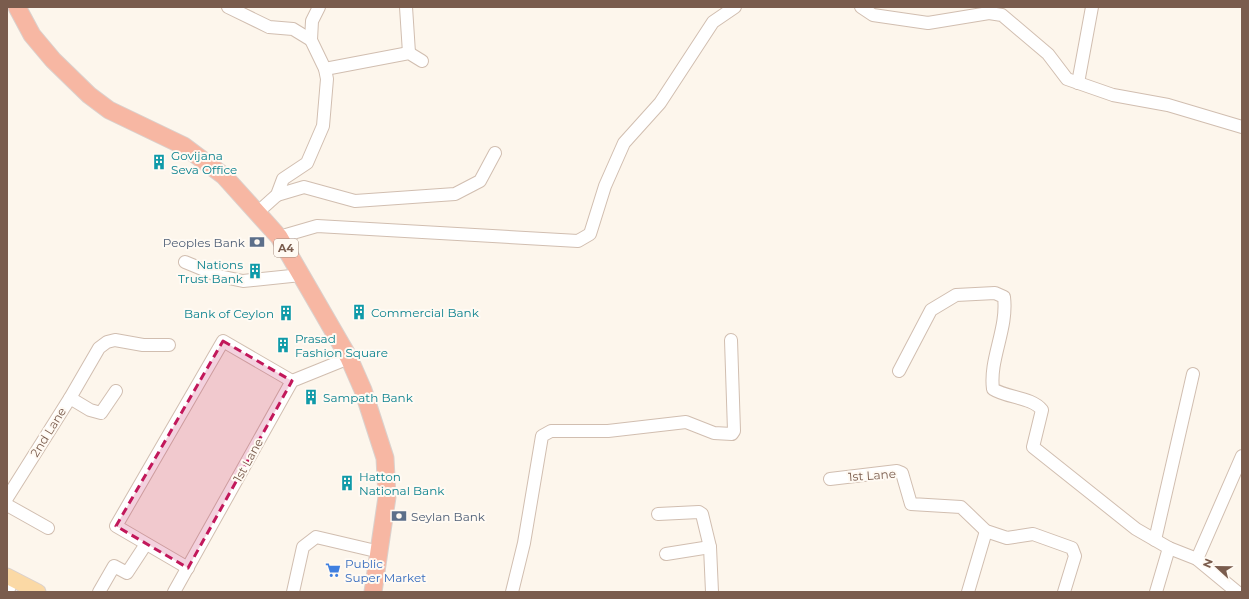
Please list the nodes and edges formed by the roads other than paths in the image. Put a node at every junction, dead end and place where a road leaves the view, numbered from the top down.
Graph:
1 (18, 7) edge
2 (228, 7) edge
3 (319, 7) edge
4 (406, 7) edge
5 (735, 7) edge
6 (861, 7) edge
7 (1092, 7) edge
8 (1002, 11) edge
9 (311, 40) junction
10 (409, 53) junction
11 (422, 61) dead end
12 (325, 69) junction
13 (1078, 82) junction
14 (1242, 127) edge
15 (495, 154) dead end
16 (277, 195) junction
17 (258, 212) junction
18 (279, 237) junction
19 (185, 262) dead end
20 (301, 275) junction
21 (731, 340) dead end
22 (169, 345) dead end
23 (349, 358) junction
24 (899, 371) dead end
25 (1193, 374) dead end
26 (292, 381) junction
27 (116, 391) dead end
28 (70, 398) junction
29 (1242, 456) edge
30 (830, 479) dead end
31 (7, 498) edge
32 (7, 505) edge
33 (658, 514) dead end
34 (48, 528) dead end
35 (986, 532) junction
36 (1155, 540) junction
37 (146, 544) junction
38 (710, 548) junction
39 (1169, 548) junction
40 (380, 552) junction
41 (666, 554) dead end
42 (1197, 559) junction
43 (188, 568) junction
44 (9, 582) edge
45 (38, 592) edge
46 (100, 592) edge
47 (174, 592) edge
48 (293, 592) edge
49 (373, 592) edge
50 (512, 592) edge
51 (712, 592) edge
52 (968, 592) edge
53 (1064, 592) edge
54 (1156, 592) edge
55 (1237, 592) edge

1 - 17 highway, A4
2 - 9 street
3 - 9 street
4 - 10 street
5 - 18 street
6 - 8 street
7 - 13 street
8 - 13 street
9 - 12 street
10 - 11 street
10 - 12 street
12 - 16 street
13 - 14 street
15 - 16 street
16 - 17 street
17 - 18 highway, A4
18 - 20 highway, A4
19 - 20 street
20 - 23 highway, A4
21 - 50 street
22 - 28 street
23 - 26 street
23 - 40 highway, A4
24 - 36 street
25 - 36 street
26 - 37 street
26 - 43 street, 1st Lane
27 - 28 street, 2nd Lane
28 - 31 street, 2nd Lane
29 - 42 street
30 - 35 street, 1st Lane
32 - 34 street
33 - 38 street
35 - 52 street
35 - 53 street, 1st Lane
36 - 39 street
37 - 43 street
37 - 46 street
38 - 41 street
38 - 51 street
39 - 42 street
39 - 54 street
40 - 48 street
40 - 49 highway, A4
42 - 55 street
43 - 47 street, 1st Lane
44 - 45 main road

